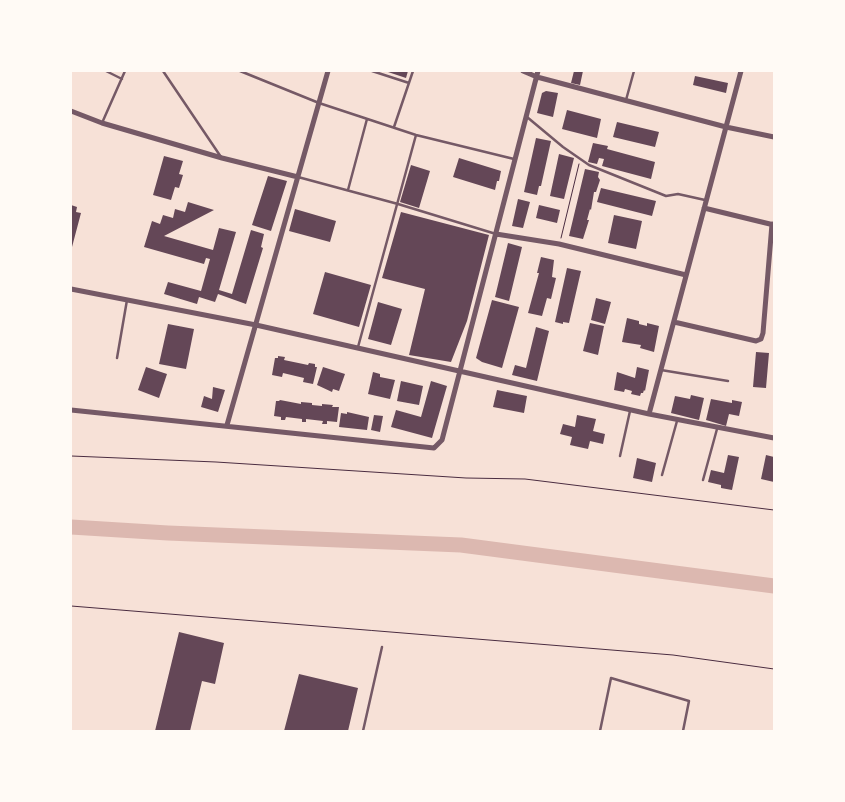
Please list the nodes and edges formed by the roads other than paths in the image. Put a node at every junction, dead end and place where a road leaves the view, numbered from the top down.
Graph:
1 (106, 71) edge
2 (125, 71) edge
3 (163, 71) edge
4 (240, 71) edge
5 (328, 71) edge
6 (372, 71) edge
7 (414, 71) edge
8 (522, 71) edge
9 (634, 71) edge
10 (741, 71) edge
11 (538, 74) edge
12 (122, 79) junction
13 (409, 83) junction
14 (626, 100) junction
15 (319, 103) junction
16 (71, 111) edge
17 (527, 117) junction
18 (367, 119) junction
19 (102, 123) junction
20 (726, 127) junction
21 (394, 128) junction
22 (416, 135) junction
23 (774, 137) edge
24 (222, 158) junction
25 (516, 160) junction
26 (298, 177) junction
27 (348, 190) junction
28 (706, 201) junction
29 (398, 204) junction
30 (704, 208) junction
31 (773, 225) edge
32 (496, 234) junction
33 (686, 275) junction
34 (71, 289) edge
35 (127, 300) junction
36 (674, 322) junction
37 (256, 325) junction
38 (358, 348) junction
39 (117, 358) dead end
40 (661, 370) junction
41 (460, 372) junction
42 (728, 381) dead end
43 (71, 410) edge
44 (630, 410) junction
45 (649, 414) junction
46 (677, 419) junction
47 (227, 425) junction
48 (718, 427) junction
49 (774, 438) edge
50 (620, 456) dead end
51 (662, 475) dead end
52 (703, 480) dead end
53 (382, 647) dead end
54 (363, 731) edge
55 (600, 731) edge
56 (682, 731) edge

1 - 12 lane
2 - 12 lane
3 - 24 lane
4 - 15 lane
5 - 15 street
6 - 13 lane
7 - 13 lane
8 - 11 street
9 - 14 lane
10 - 20 street
11 - 14 street
11 - 17 street
12 - 19 lane
13 - 21 lane
14 - 20 street
15 - 18 lane
15 - 26 street
16 - 19 street
17 - 25 street
17 - 28 lane
18 - 21 lane
18 - 27 lane
19 - 24 street
20 - 23 street
20 - 28 street
21 - 22 lane
22 - 25 lane
22 - 29 lane
24 - 26 street
25 - 32 street
26 - 27 lane
26 - 37 street
27 - 29 lane
28 - 30 street
29 - 32 lane
29 - 38 lane
30 - 31 street
30 - 33 street
31 - 36 street
32 - 33 street
32 - 41 street
33 - 36 street
34 - 35 street
35 - 37 street
35 - 39 lane
36 - 40 street
37 - 38 street
37 - 47 street
38 - 41 street
40 - 42 lane
40 - 45 street
41 - 44 street
41 - 47 street
43 - 47 street
44 - 45 street
44 - 50 lane
45 - 46 street
46 - 48 street
46 - 51 lane
48 - 49 street
48 - 52 lane
53 - 54 lane
55 - 56 lane

